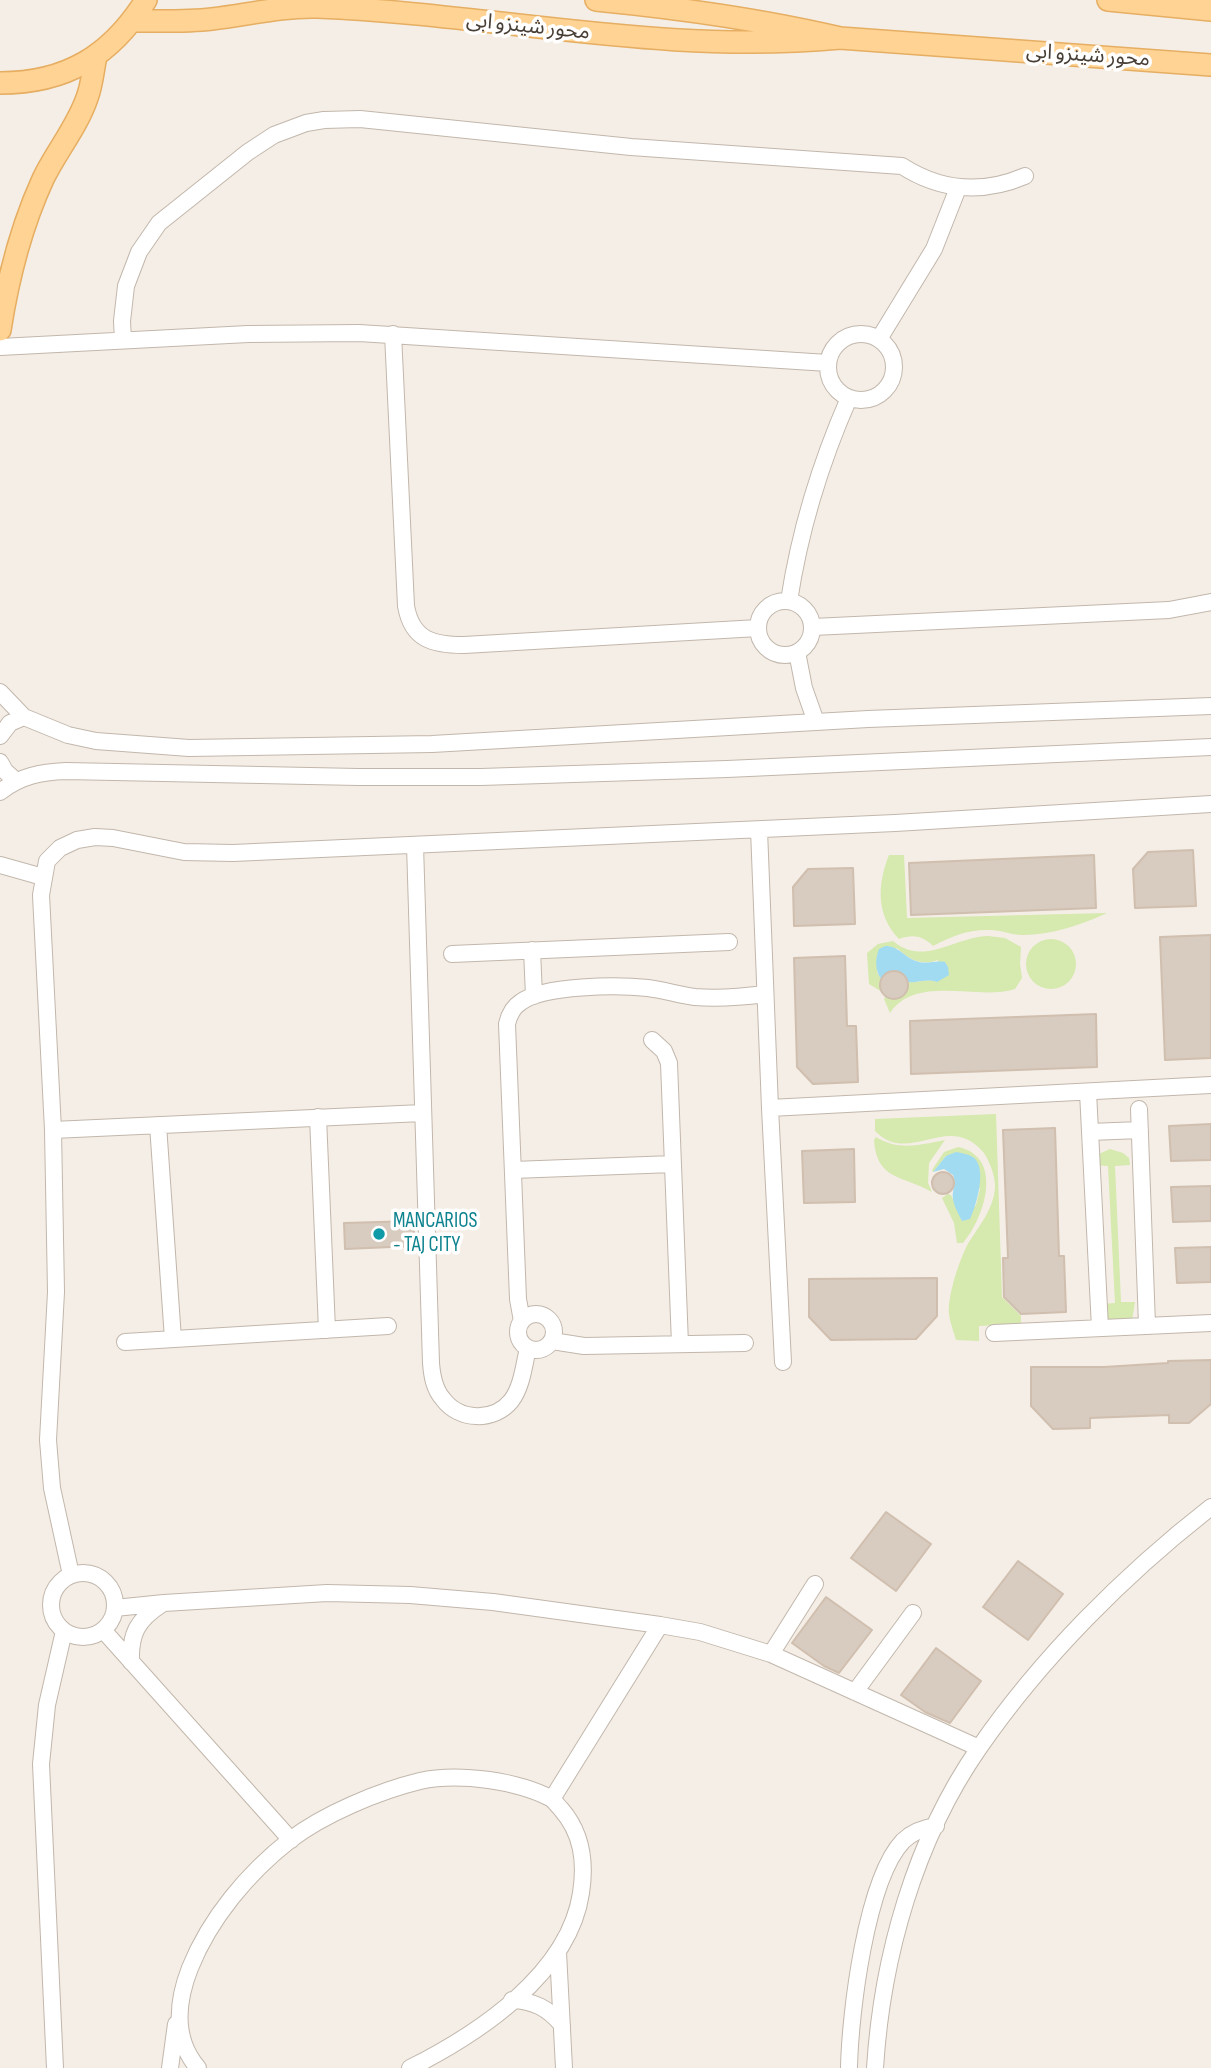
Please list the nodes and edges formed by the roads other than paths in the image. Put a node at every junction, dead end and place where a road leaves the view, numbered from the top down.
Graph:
1 (146, 0) edge
2 (596, 0) edge
3 (1108, 0) edge
4 (282, 4) edge
5 (1211, 10) edge
6 (133, 21) junction
7 (839, 38) junction
8 (96, 56) junction
9 (1211, 65) edge
10 (0, 83) edge
11 (1025, 176) dead end
12 (958, 188) junction
13 (0, 330) edge
14 (393, 334) junction
15 (880, 339) junction
16 (123, 340) junction
17 (0, 347) edge
18 (828, 363) junction
19 (849, 398) junction
20 (789, 601) junction
21 (1211, 602) edge
22 (813, 627) junction
23 (758, 628) junction
24 (797, 652) junction
25 (0, 692) edge
26 (1211, 706) edge
27 (24, 717) junction
28 (816, 722) junction
29 (0, 736) edge
30 (1211, 747) edge
31 (0, 762) edge
32 (16, 780) junction
33 (0, 792) edge
34 (1211, 804) edge
35 (759, 830) junction
36 (415, 845) junction
37 (0, 865) edge
38 (43, 877) junction
39 (729, 942) dead end
40 (532, 950) junction
41 (452, 954) dead end
42 (765, 994) junction
43 (534, 996) junction
44 (652, 1040) dead end
45 (1211, 1085) edge
46 (1087, 1092) junction
47 (769, 1108) junction
48 (1139, 1109) dead end
49 (422, 1113) junction
50 (318, 1118) junction
51 (158, 1125) junction
52 (53, 1130) junction
53 (1140, 1130) junction
54 (1090, 1132) junction
55 (673, 1164) junction
56 (513, 1170) junction
57 (522, 1321) junction
58 (1211, 1323) edge
59 (1147, 1325) junction
60 (388, 1326) dead end
61 (1100, 1328) junction
62 (327, 1330) junction
63 (994, 1333) dead end
64 (173, 1339) junction
65 (552, 1341) junction
66 (125, 1342) dead end
67 (745, 1343) dead end
68 (680, 1344) junction
69 (528, 1348) junction
70 (783, 1362) dead end
71 (1211, 1507) edge
72 (71, 1575) junction
73 (815, 1584) dead end
74 (164, 1602) junction
75 (115, 1608) junction
76 (913, 1614) dead end
77 (660, 1625) junction
78 (103, 1630) junction
79 (64, 1631) junction
80 (771, 1654) junction
81 (131, 1662) junction
82 (855, 1692) junction
83 (979, 1748) junction
84 (552, 1799) junction
85 (936, 1826) junction
86 (291, 1840) junction
87 (558, 1952) junction
88 (512, 2000) junction
89 (179, 2014) junction
90 (562, 2025) junction
91 (55, 2068) edge
92 (170, 2068) edge
93 (198, 2068) edge
94 (410, 2068) edge
95 (565, 2068) edge
96 (849, 2068) edge
97 (876, 2068) edge

1 - 6 main road
2 - 7 main road, محور شينزو ابى
3 - 5 main road
4 - 6 main road, محور شينزو ابى
4 - 7 main road, محور شينزو ابى
6 - 8 main road
7 - 9 main road, محور شينزو ابى
8 - 10 main road
8 - 13 main road
11 - 12 street
12 - 15 street
12 - 16 street
14 - 16 street
14 - 18 street
14 - 23 street
15 - 18 street
15 - 19 street
16 - 17 street
18 - 19 street
19 - 20 street
20 - 22 street
20 - 23 street
21 - 22 street
22 - 24 street
23 - 24 street
24 - 28 street
25 - 27 street
26 - 28 street
27 - 28 street
27 - 29 street
30 - 32 street
31 - 32 street
32 - 33 street
34 - 35 street
35 - 36 street
35 - 42 street
36 - 38 street
36 - 49 street
37 - 38 street
38 - 52 street
39 - 40 street
40 - 41 street
40 - 43 street
42 - 43 street
42 - 47 street
43 - 56 street
44 - 55 street
45 - 46 street
46 - 47 street
46 - 54 street
47 - 70 street
48 - 53 street
49 - 50 street
49 - 69 street
50 - 51 street
50 - 62 street
51 - 52 street
51 - 64 street
52 - 72 street
53 - 54 street
53 - 59 street
54 - 61 street
55 - 56 street
55 - 68 street
56 - 57 street
57 - 65 street
57 - 69 street
58 - 59 street
59 - 61 street
60 - 62 street
61 - 63 street
62 - 64 street
64 - 66 street
65 - 68 street
65 - 69 street
67 - 68 street
71 - 83 street
72 - 75 street
72 - 79 street
73 - 80 street
74 - 75 street
74 - 77 street
74 - 81 street
75 - 78 street
76 - 82 street
77 - 80 street
77 - 84 street
78 - 79 street
78 - 81 street
79 - 91 street
80 - 82 street
81 - 86 street
82 - 83 street
83 - 85 street
84 - 86 street
84 - 87 street
85 - 96 street
85 - 97 street
86 - 89 street
87 - 88 street
87 - 90 street
88 - 90 street
88 - 94 street
89 - 92 street
89 - 93 street
90 - 95 street

